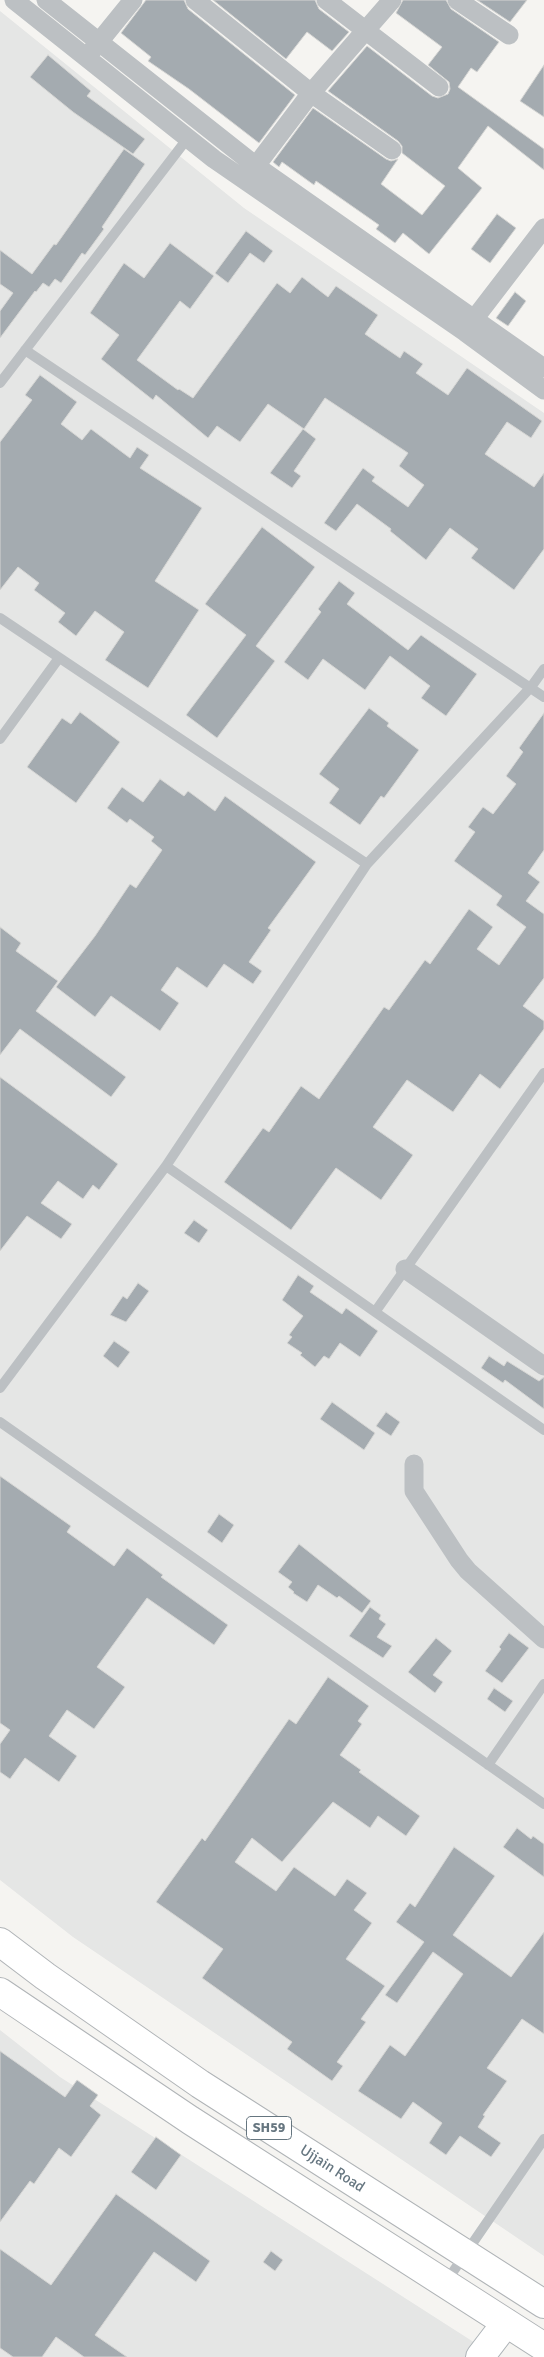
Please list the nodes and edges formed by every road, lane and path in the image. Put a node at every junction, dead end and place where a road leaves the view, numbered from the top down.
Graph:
1 (14, 0) edge
2 (46, 0) edge
3 (133, 0) edge
4 (195, 0) edge
5 (326, 0) edge
6 (392, 0) edge
7 (457, 0) edge
8 (365, 31) junction
9 (509, 35) dead end
10 (98, 43) junction
11 (86, 58) junction
12 (439, 87) dead end
13 (312, 93) junction
14 (187, 139) junction
15 (392, 150) dead end
16 (250, 174) junction
17 (544, 228) edge
18 (470, 325) junction
19 (25, 350) junction
20 (544, 368) edge
21 (0, 383) edge
22 (544, 390) edge
23 (0, 618) edge
24 (59, 658) junction
25 (544, 669) edge
26 (531, 687) junction
27 (544, 696) edge
28 (0, 738) edge
29 (367, 864) junction
30 (544, 1073) edge
31 (166, 1166) junction
32 (405, 1269) junction
33 (375, 1312) junction
34 (544, 1366) edge
35 (0, 1388) edge
36 (0, 1422) edge
37 (544, 1430) edge
38 (414, 1464) dead end
39 (544, 1639) edge
40 (544, 1684) edge
41 (488, 1765) junction
42 (544, 1804) edge
43 (0, 1942) edge
44 (0, 1992) edge
45 (544, 2139) edge
46 (464, 2254) junction
47 (445, 2284) junction
48 (544, 2304) edge
49 (506, 2322) junction
50 (544, 2347) edge
51 (480, 2357) edge

1 - 11 street
2 - 10 street
3 - 10 street
4 - 13 street
5 - 8 street
6 - 8 street
7 - 9 street
8 - 12 street
8 - 13 street
10 - 11 street
10 - 16 street
11 - 14 street
13 - 15 street
13 - 16 street
14 - 16 street
14 - 19 lane
16 - 18 street
17 - 18 street
18 - 20 street
18 - 22 street
19 - 21 lane
19 - 26 lane
23 - 24 lane
24 - 28 lane
24 - 29 lane
25 - 26 lane
26 - 27 lane
26 - 29 lane
29 - 31 lane
30 - 32 lane
31 - 33 lane
31 - 35 lane
32 - 33 lane
32 - 34 street
33 - 37 lane
36 - 41 lane
38 - 39 street
40 - 41 lane
41 - 42 lane
43 - 46 main road, Ujjain Road / SH59
44 - 47 main road, SH59
45 - 46 lane
46 - 47 lane
46 - 48 main road, Ujjain Road / SH59
47 - 49 main road, SH59
49 - 50 main road, SH59
49 - 51 main road

